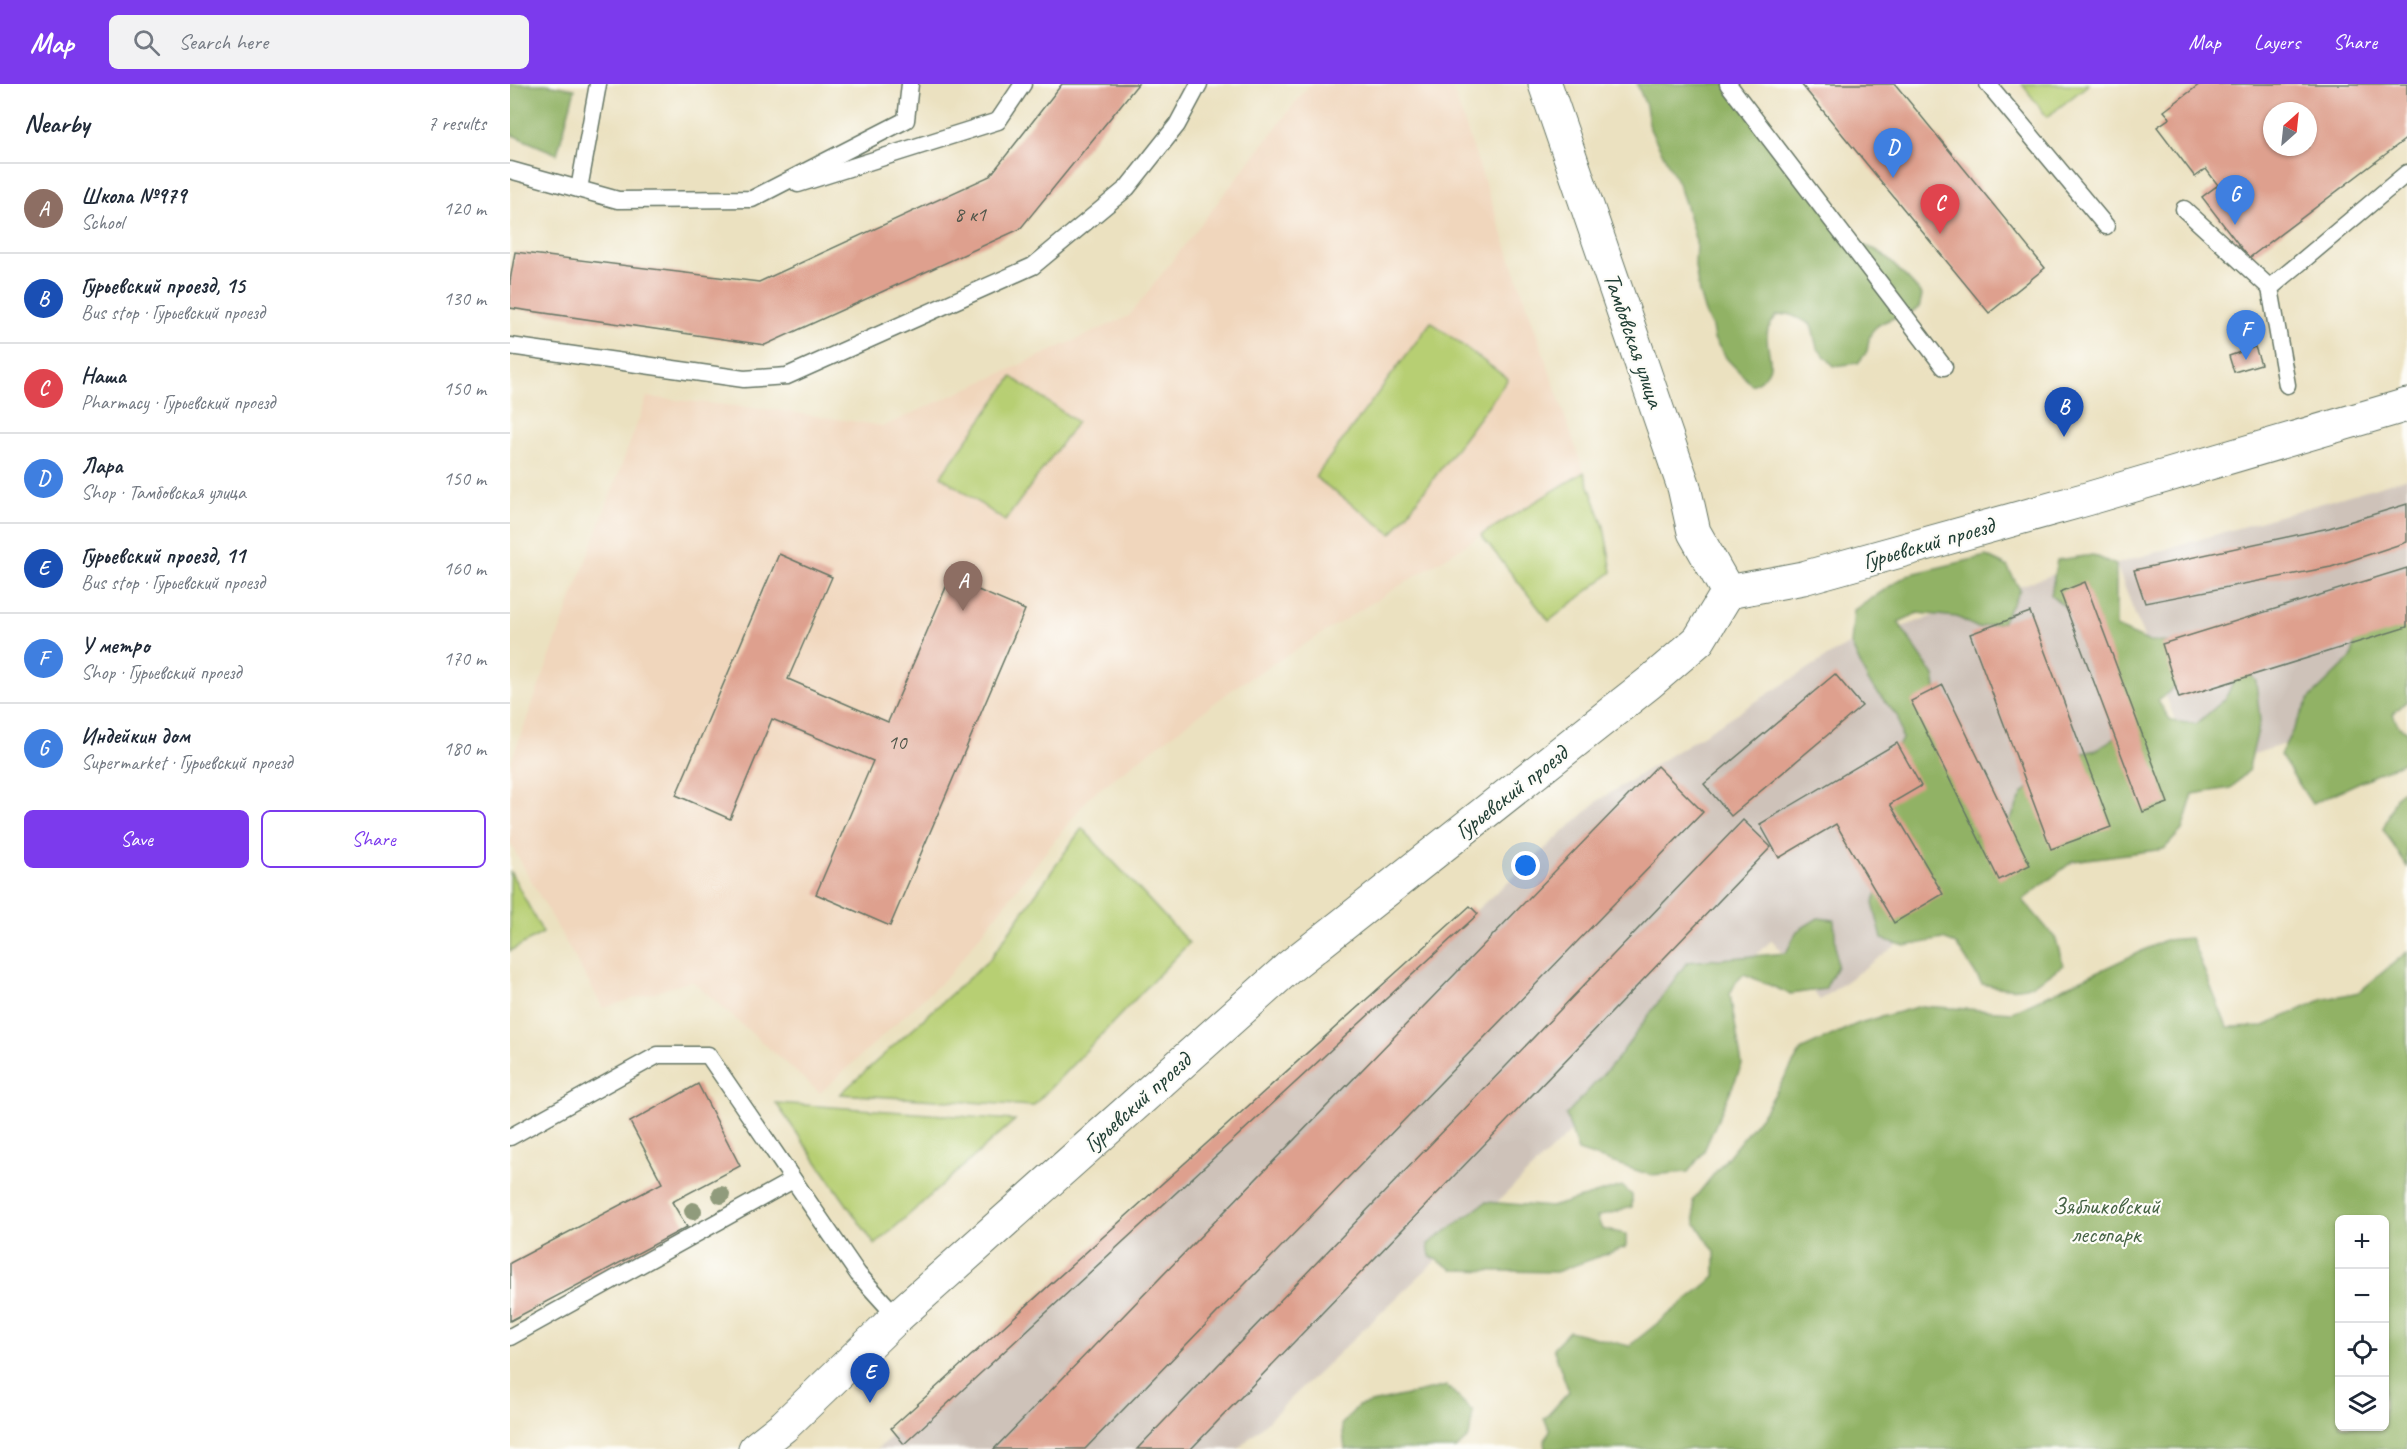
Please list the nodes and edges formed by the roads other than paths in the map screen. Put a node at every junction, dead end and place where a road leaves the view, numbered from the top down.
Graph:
1 (598, 84) edge
2 (910, 84) edge
3 (1023, 84) edge
4 (1199, 84) edge
5 (1545, 84) edge
6 (1728, 84) edge
7 (1988, 84) edge
8 (510, 170) edge
9 (2407, 173) edge
10 (579, 189) junction
11 (752, 199) junction
12 (2184, 209) dead end
13 (2106, 226) dead end
14 (2270, 288) junction
15 (510, 346) edge
16 (1944, 367) dead end
17 (2287, 385) dead end
18 (2407, 405) edge
19 (1728, 592) junction
20 (510, 1137) edge
21 (793, 1179) junction
22 (897, 1317) junction
23 (510, 1337) edge
24 (755, 1449) edge

1 - 10 lane
2 - 11 lane
3 - 11 lane
4 - 15 lane
5 - 19 street, Тамбовская улица
6 - 16 lane
7 - 13 lane
8 - 10 lane
9 - 14 lane
10 - 11 lane
12 - 14 lane
14 - 17 lane
18 - 19 street, Гурьевский проезд
19 - 22 street, Гурьевский проезд
20 - 21 lane
21 - 22 lane
21 - 23 lane
22 - 24 street, Гурьевский проезд

